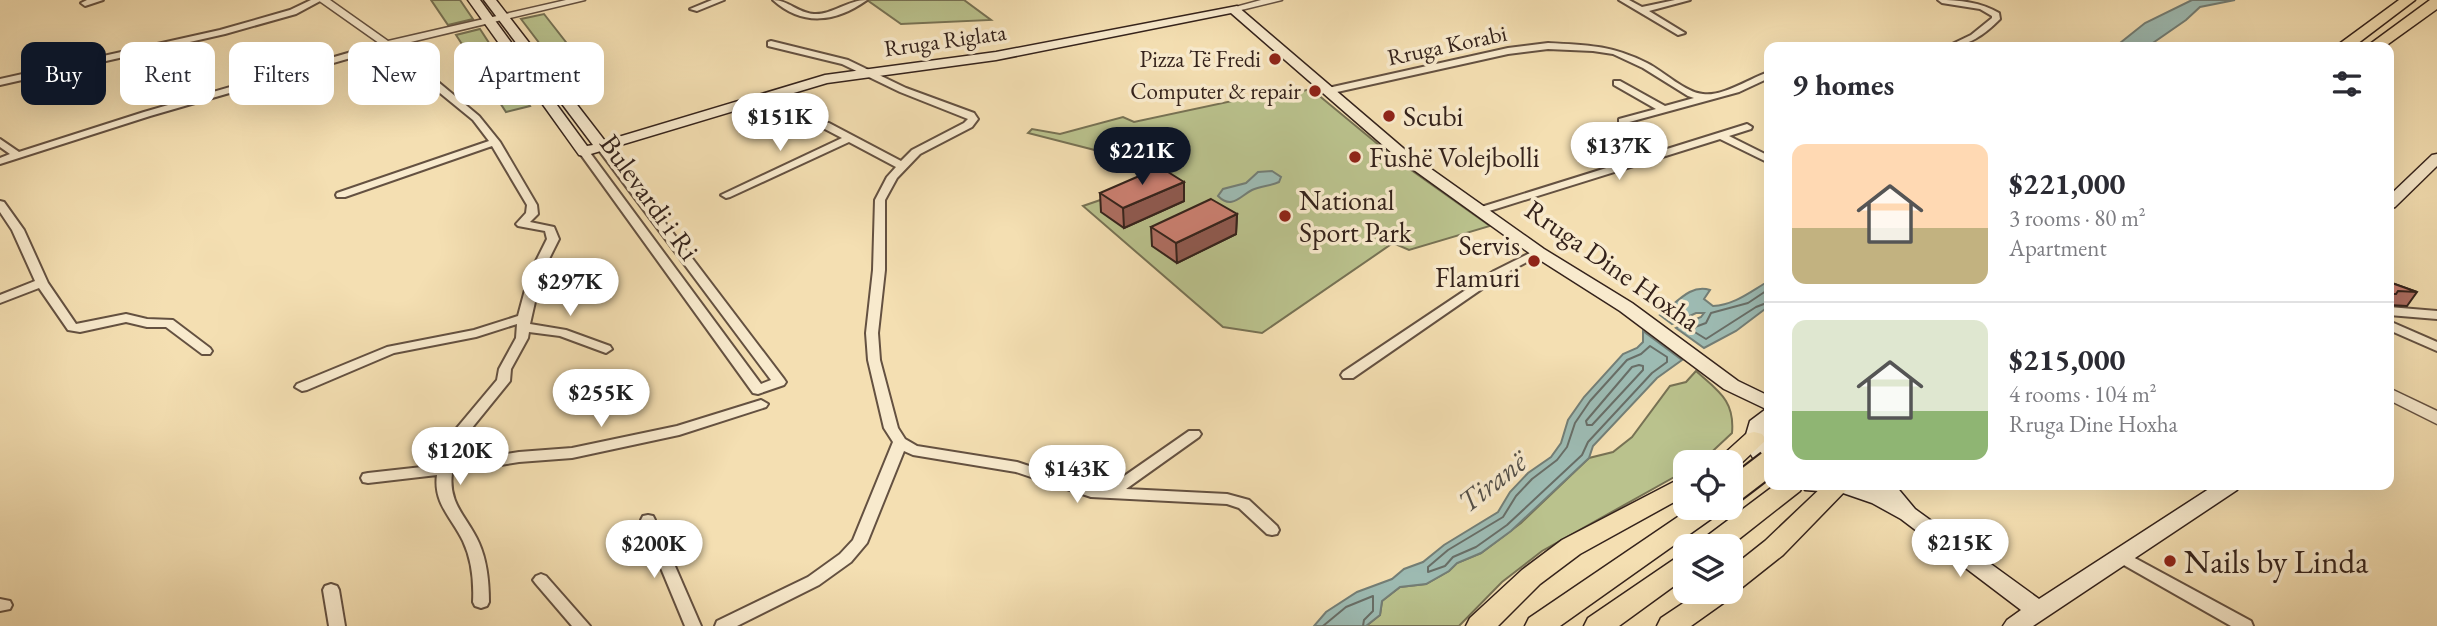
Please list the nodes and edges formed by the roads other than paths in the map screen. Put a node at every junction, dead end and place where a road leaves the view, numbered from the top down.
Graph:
1 (99, 0) edge
2 (318, 0) edge
3 (323, 0) edge
4 (474, 0) edge
5 (490, 0) edge
6 (580, 0) edge
7 (720, 0) edge
8 (777, 0) edge
9 (863, 0) edge
10 (1277, 0) edge
11 (1623, 0) edge
12 (1686, 0) edge
13 (1942, 0) edge
14 (2408, 0) edge
15 (2437, 2) edge
16 (85, 3) dead end
17 (694, 9) dead end
18 (1233, 9) junction
19 (1642, 10) junction
20 (504, 18) junction
21 (489, 22) junction
22 (1681, 33) dead end
23 (382, 42) edge
24 (400, 42) edge
25 (1962, 42) edge
26 (2350, 42) edge
27 (2381, 42) edge
28 (771, 44) dead end
29 (348, 56) edge
30 (866, 72) junction
31 (1764, 77) edge
32 (0, 82) edge
33 (1617, 83) dead end
34 (440, 89) edge
35 (1328, 91) junction
36 (1705, 98) junction
37 (1665, 110) junction
38 (1622, 121) dead end
39 (825, 125) dead end
40 (1747, 127) dead end
41 (1720, 135) junction
42 (848, 139) junction
43 (0, 142) edge
44 (495, 142) junction
45 (600, 145) junction
46 (583, 150) junction
47 (17, 155) junction
48 (1764, 157) edge
49 (2437, 158) edge
50 (0, 162) edge
51 (902, 166) junction
52 (341, 195) dead end
53 (726, 195) dead end
54 (2394, 199) edge
55 (0, 204) edge
56 (1482, 210) junction
57 (1538, 252) junction
58 (41, 283) junction
59 (0, 299) edge
60 (2394, 312) edge
61 (2437, 314) edge
62 (523, 323) junction
63 (2394, 327) edge
64 (2437, 347) edge
65 (606, 349) dead end
66 (206, 351) dead end
67 (1348, 375) dead end
68 (1731, 385) junction
69 (302, 387) dead end
70 (2394, 396) edge
71 (759, 397) junction
72 (1764, 402) edge
73 (2437, 418) edge
74 (1760, 426) edge
75 (1194, 434) dead end
76 (900, 442) junction
77 (1738, 450) edge
78 (1764, 458) edge
79 (1764, 467) edge
80 (445, 469) junction
81 (368, 478) dead end
82 (1743, 483) edge
83 (1785, 490) edge
84 (1832, 490) edge
85 (1850, 490) edge
86 (1887, 490) edge
87 (2222, 490) edge
88 (1673, 492) edge
89 (1108, 494) junction
90 (1908, 514) junction
91 (648, 520) dead end
92 (1693, 520) edge
93 (1272, 530) dead end
94 (1728, 534) edge
95 (2120, 556) junction
96 (1673, 573) edge
97 (1743, 573) edge
98 (541, 580) dead end
99 (331, 590) dead end
100 (481, 602) dead end
101 (1702, 604) edge
102 (2038, 610) junction
103 (337, 626) edge
104 (582, 626) edge
105 (693, 626) edge
106 (723, 626) edge
107 (1480, 626) edge
108 (1539, 626) edge
109 (1598, 626) edge
110 (1671, 626) edge
111 (2015, 626) edge
112 (2245, 626) edge

1 - 16 street
2 - 32 street
3 - 23 street
4 - 21 main road, Bulevardi i Ri
5 - 20 main road, Bulevardi i Ri
6 - 20 street
7 - 17 street
8 - 9 street
10 - 18 street, Rruga Riglata
11 - 19 street
12 - 19 street
13 - 25 street
14 - 26 highway
15 - 27 highway
18 - 30 main road, Rruga Riglata
18 - 35 main road, Rruga Dine Hoxha
19 - 22 street
20 - 21 street
20 - 45 main road, Bulevardi i Ri
21 - 24 street
21 - 46 main road, Bulevardi i Ri
28 - 30 street
29 - 47 street
30 - 45 main road, Rruga Riglata
30 - 51 street
31 - 36 street
33 - 37 street
34 - 44 street
35 - 36 street, Rruga Korabi
35 - 56 main road, Rruga Dine Hoxha
36 - 37 street
37 - 38 street
39 - 42 street
40 - 41 street
41 - 48 street
41 - 56 street
42 - 51 street
42 - 53 street
43 - 47 street
44 - 52 street
44 - 62 street
45 - 46 main road, Rruga Riglata
45 - 71 street, Bulevardi i Ri
46 - 71 street, Bulevardi i Ri
47 - 50 street
49 - 54 main road
51 - 76 street
55 - 58 street
56 - 57 main road, Rruga Dine Hoxha
57 - 67 street
57 - 68 main road, Rruga Dine Hoxha
58 - 59 street
58 - 66 street
60 - 61 street
62 - 65 street
62 - 69 street
62 - 80 street
63 - 64 street
68 - 72 main road, Rruga Dine Hoxha
68 - 74 main road, Rruga Dine Hoxha
70 - 73 street
71 - 80 street
74 - 77 highway
74 - 78 main road, Rruga Dine Hoxha
75 - 89 street
76 - 89 street
76 - 106 street
79 - 82 highway, bridge
80 - 81 street
80 - 100 street
83 - 94 highway
84 - 97 highway
85 - 90 main road
86 - 90 main road
87 - 95 main road
88 - 107 highway
89 - 93 street
90 - 102 main road
91 - 105 street
92 - 108 highway
95 - 102 main road
95 - 112 street
96 - 109 highway
98 - 104 street
99 - 103 street
101 - 110 highway
102 - 111 main road

